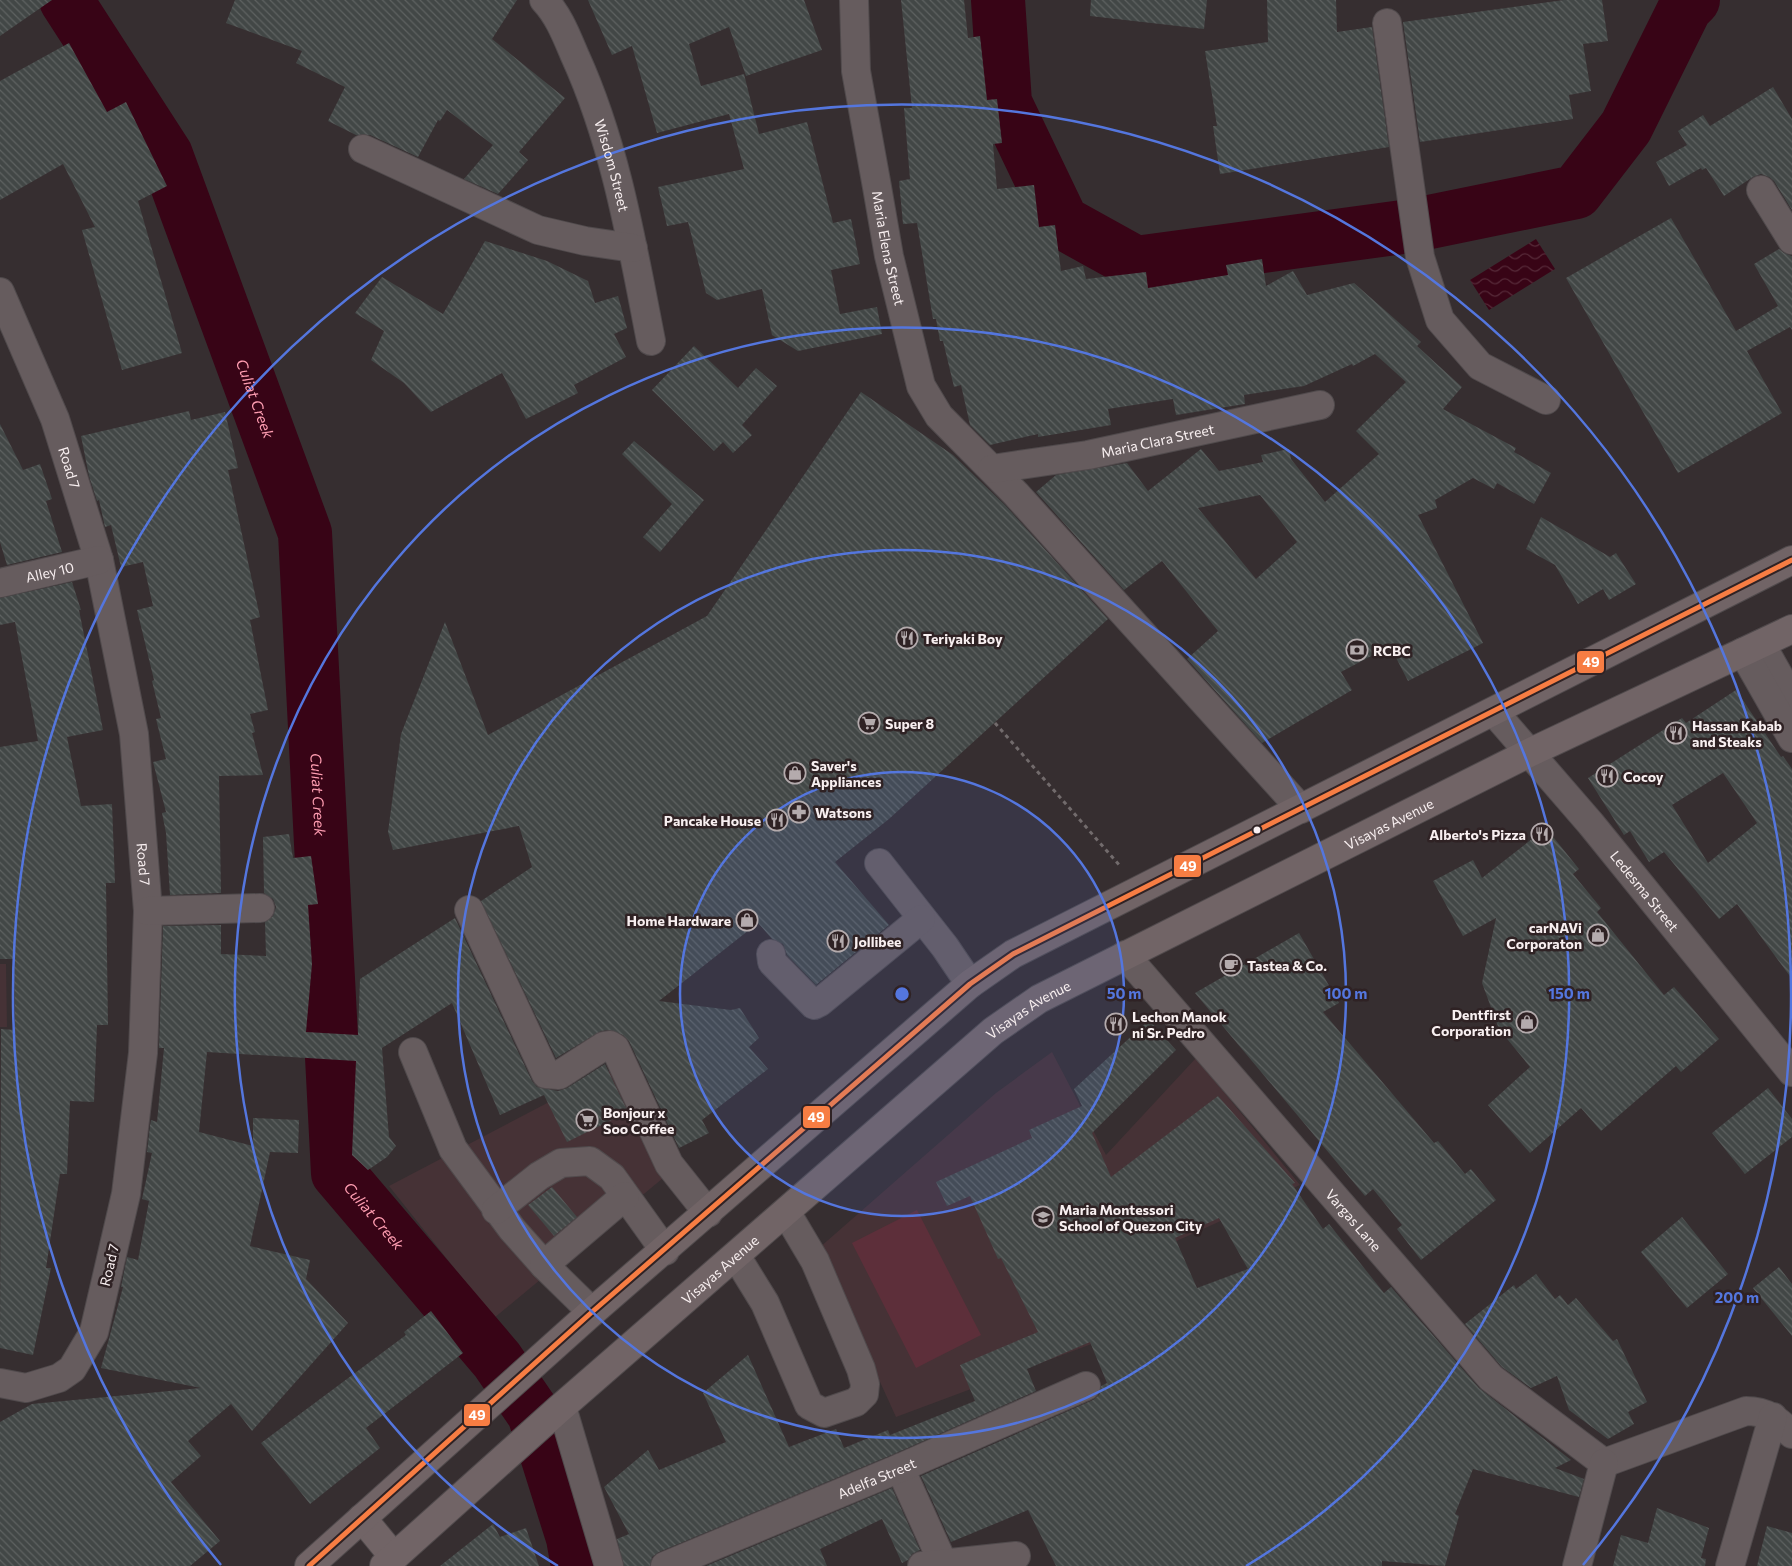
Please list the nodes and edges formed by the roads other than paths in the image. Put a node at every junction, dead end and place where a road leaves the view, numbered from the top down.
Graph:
1 (544, 0) edge
2 (854, 0) edge
3 (1387, 23) dead end
4 (362, 150) dead end
5 (1761, 190) dead end
6 (1792, 240) edge
7 (633, 248) junction
8 (0, 292) edge
9 (651, 341) dead end
10 (1546, 400) dead end
11 (1320, 405) dead end
12 (992, 469) junction
13 (100, 560) junction
14 (1792, 560) edge
15 (0, 583) edge
16 (1791, 632) edge
17 (1752, 648) junction
18 (1792, 699) edge
19 (1494, 712) junction
20 (1792, 738) edge
21 (1531, 752) junction
22 (1301, 809) junction
23 (879, 863) dead end
24 (260, 908) dead end
25 (469, 910) dead end
26 (148, 911) junction
27 (921, 919) junction
28 (771, 954) dead end
29 (1125, 955) junction
30 (970, 984) junction
31 (413, 1052) dead end
32 (1792, 1072) edge
33 (625, 1196) junction
34 (496, 1210) junction
35 (786, 1212) junction
36 (708, 1213) junction
37 (665, 1251) junction
38 (736, 1256) junction
39 (544, 1266) junction
40 (592, 1312) junction
41 (0, 1383) edge
42 (1086, 1386) dead end
43 (560, 1408) junction
44 (1783, 1425) edge
45 (1604, 1463) junction
46 (900, 1468) junction
47 (362, 1518) junction
48 (1016, 1556) dead end
49 (389, 1561) edge
50 (933, 1565) edge
51 (309, 1566) edge
52 (609, 1566) edge
53 (664, 1566) edge
54 (1577, 1566) edge
55 (1730, 1566) edge

1 - 7 street, Wisdom Street
2 - 12 street, Maria Elena Street
3 - 10 street
4 - 7 street
5 - 6 street
7 - 9 street, Wisdom Street
8 - 13 street, Road 7
11 - 12 street, Maria Clara Street
12 - 22 street, Maria Elena Street
13 - 15 street, Alley 10
13 - 26 street, Road 7
14 - 19 main road
16 - 17 main road, Visayas Avenue
17 - 18 street
17 - 20 street
17 - 21 main road, Visayas Avenue
19 - 21 street, Ledesma Street
19 - 22 main road
21 - 29 main road, Visayas Avenue
21 - 32 street, Ledesma Street
22 - 30 main road
23 - 27 street
24 - 26 street
25 - 36 street
26 - 41 street, Road 7
27 - 28 street
27 - 30 street
29 - 35 main road, Visayas Avenue
29 - 45 street, Vargas Lane
30 - 36 main road
31 - 34 street
33 - 34 street
33 - 37 street
33 - 39 street
34 - 39 street
35 - 38 main road, Visayas Avenue
35 - 38 street
36 - 37 main road
37 - 40 main road
38 - 43 main road, Visayas Avenue
39 - 40 street
40 - 47 main road
42 - 46 street, Adelfa Street
43 - 49 main road, Visayas Avenue
43 - 52 street
44 - 45 street
44 - 55 street
45 - 54 street
46 - 50 street
46 - 53 street, Adelfa Street
47 - 49 main road
47 - 51 main road
48 - 50 street

